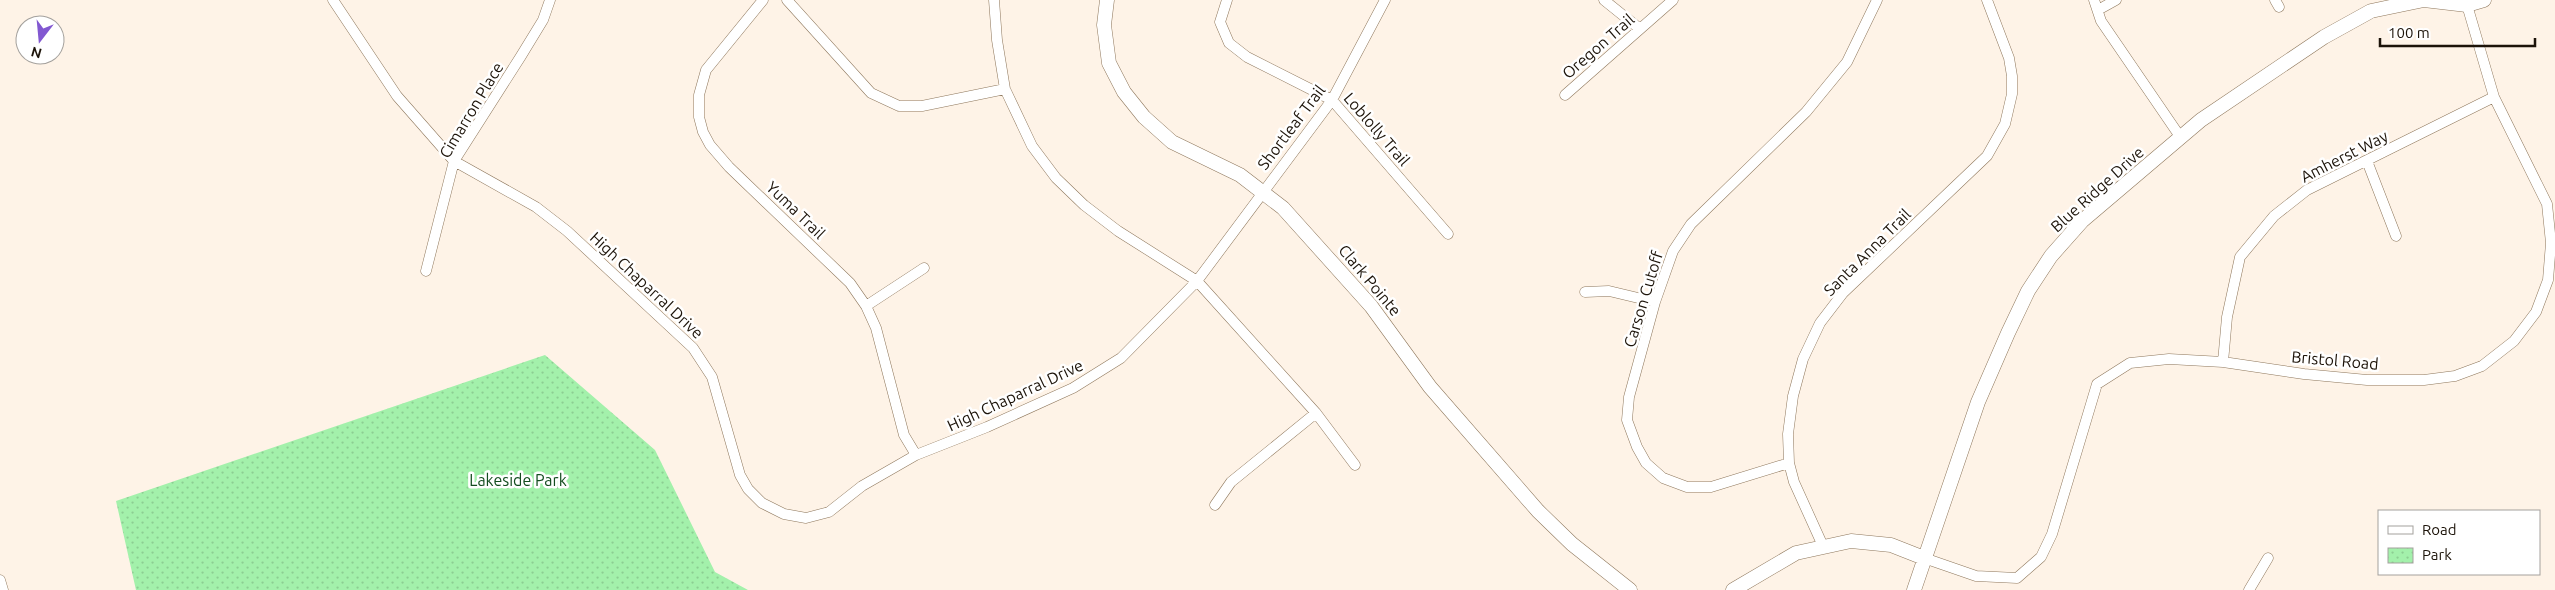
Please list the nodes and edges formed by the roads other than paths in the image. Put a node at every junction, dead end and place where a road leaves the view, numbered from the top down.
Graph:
1 (333, 0) edge
2 (550, 0) edge
3 (763, 0) edge
4 (786, 0) edge
5 (994, 0) edge
6 (1107, 0) edge
7 (1227, 0) edge
8 (1385, 0) edge
9 (1604, 0) edge
10 (1673, 0) edge
11 (1878, 0) edge
12 (1987, 0) edge
13 (2094, 0) edge
14 (2116, 0) edge
15 (2484, 0) edge
16 (2466, 5) junction
17 (2098, 10) junction
18 (1640, 29) junction
19 (1005, 89) junction
20 (1565, 95) dead end
21 (2494, 97) junction
22 (1332, 100) junction
23 (2181, 138) junction
24 (454, 161) junction
25 (2366, 161) junction
26 (1263, 190) junction
27 (1448, 234) dead end
28 (2396, 236) dead end
29 (924, 268) dead end
30 (426, 271) dead end
31 (1197, 281) junction
32 (1585, 292) dead end
33 (1655, 302) junction
34 (866, 306) junction
35 (2223, 362) junction
36 (1316, 413) junction
37 (916, 455) junction
38 (1789, 463) junction
39 (1355, 465) dead end
40 (1215, 505) dead end
41 (1823, 546) junction
42 (1924, 558) junction
43 (2268, 558) dead end
44 (0, 580) edge
45 (3, 590) edge
46 (1630, 590) edge
47 (1733, 590) edge
48 (1914, 590) edge
49 (2249, 590) edge

1 - 24 street, High Chaparral Drive
2 - 24 street, Cimarron Place
3 - 34 street, Yuma Trail
4 - 19 street
5 - 19 street
6 - 26 street, Clark Pointe
7 - 22 street, Loblolly Trail
8 - 22 street, Shortleaf Trail
9 - 18 street
10 - 18 street, Oregon Trail
11 - 33 street, Carson Cutoff
12 - 38 street, Santa Anna Trail
13 - 17 street
14 - 17 street
15 - 16 street, Blue Ridge Drive
16 - 21 street, Bristol Road
16 - 23 street, Blue Ridge Drive
17 - 23 street
18 - 20 street, Oregon Trail
19 - 31 street
21 - 25 street, Amherst Way
21 - 35 street, Bristol Road
22 - 26 street, Shortleaf Trail
22 - 27 street, Loblolly Trail
23 - 42 street, Blue Ridge Drive
24 - 30 street, Cimarron Place
24 - 37 street, High Chaparral Drive
25 - 28 street
25 - 35 street, Amherst Way
26 - 31 street, High Chaparral Drive
26 - 46 street, Clark Pointe
29 - 34 street
31 - 36 street
31 - 37 street, High Chaparral Drive
32 - 33 street
33 - 38 street, Carson Cutoff
34 - 37 street, Yuma Trail
35 - 42 street, Bristol Road
36 - 39 street
36 - 40 street
38 - 41 street, Santa Anna Trail
41 - 42 street
41 - 47 street
42 - 48 street, Blue Ridge Drive
43 - 49 street
44 - 45 street

